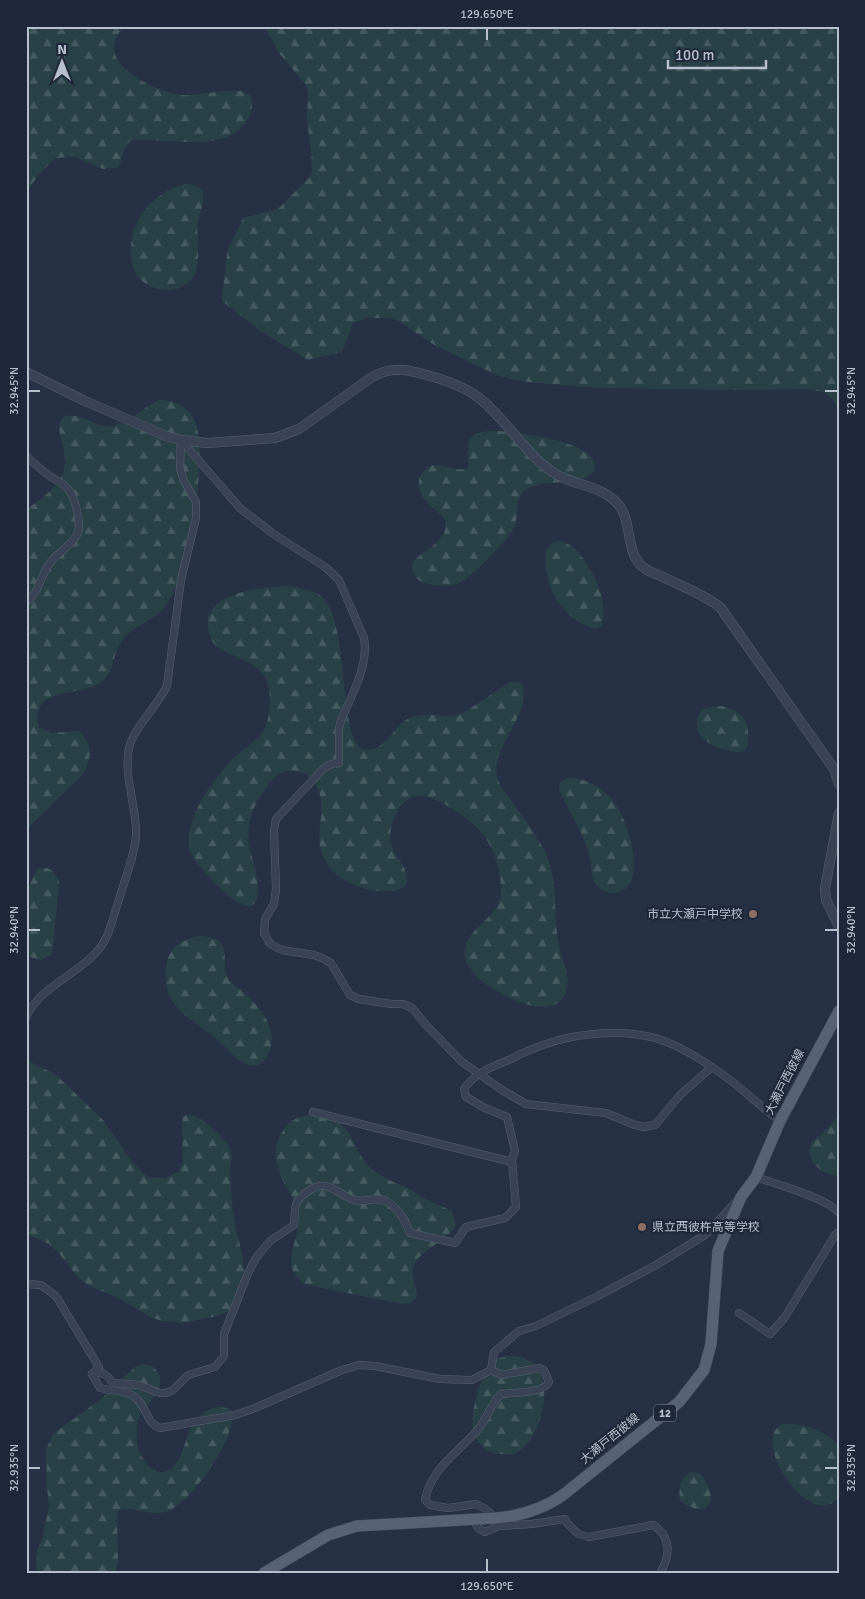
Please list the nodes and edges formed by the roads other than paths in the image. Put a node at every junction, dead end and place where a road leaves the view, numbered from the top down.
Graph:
1 (26, 372) edge
2 (181, 440) junction
3 (26, 455) edge
4 (26, 602) edge
5 (839, 784) edge
6 (839, 814) edge
7 (839, 926) edge
8 (839, 1011) edge
9 (26, 1017) edge
10 (712, 1067) junction
11 (480, 1073) junction
12 (313, 1112) dead end
13 (780, 1121) junction
14 (512, 1160) junction
15 (756, 1177) junction
16 (741, 1197) junction
17 (839, 1213) edge
18 (839, 1232) edge
19 (26, 1284) edge
20 (739, 1314) dead end
21 (491, 1370) junction
22 (92, 1374) junction
23 (496, 1518) junction
24 (473, 1519) junction
25 (264, 1573) edge
26 (660, 1573) edge

1 - 2 street
2 - 5 street
2 - 9 street
2 - 11 street
3 - 4 street
6 - 7 street
8 - 13 main road, 大瀬戸西彼線 / 12
10 - 11 street
10 - 11 street
10 - 13 street
11 - 14 street
12 - 14 street
13 - 15 main road, 大瀬戸西彼線 / 12
14 - 22 street
15 - 16 main road, 大瀬戸西彼線 / 12
15 - 17 street
16 - 21 street
16 - 23 main road, 大瀬戸西彼線 / 12
18 - 20 street
19 - 22 street
21 - 22 street
21 - 23 street
23 - 24 main road, 大瀬戸西彼線 / 12
24 - 25 main road, 大瀬戸西彼線 / 12
24 - 26 street

